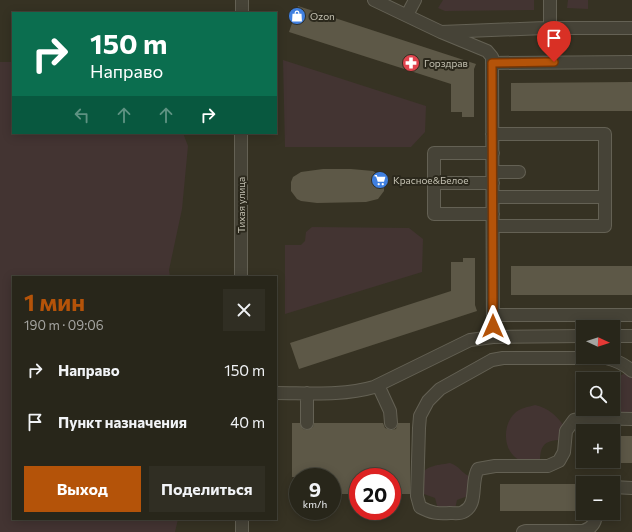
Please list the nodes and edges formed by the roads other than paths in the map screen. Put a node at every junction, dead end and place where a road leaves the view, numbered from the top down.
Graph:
1 (242, 0) edge
2 (374, 0) edge
3 (415, 0) edge
4 (550, 0) edge
5 (242, 12) edge
6 (407, 15) junction
7 (550, 28) junction
8 (632, 28) edge
9 (441, 32) junction
10 (632, 62) edge
11 (492, 63) junction
12 (241, 134) edge
13 (492, 134) junction
14 (492, 153) junction
15 (519, 172) dead end
16 (492, 177) junction
17 (434, 183) junction
18 (492, 197) junction
19 (605, 197) junction
20 (493, 214) junction
21 (493, 226) junction
22 (241, 276) edge
23 (493, 315) junction
24 (632, 315) edge
25 (576, 336) edge
26 (620, 336) edge
27 (632, 336) edge
28 (493, 337) junction
29 (632, 371) edge
30 (378, 385) junction
31 (277, 393) edge
32 (306, 393) junction
33 (632, 419) edge
34 (307, 423) dead end
35 (391, 423) dead end
36 (620, 487) edge
37 (632, 488) edge
38 (242, 520) edge
39 (596, 520) edge
40 (242, 532) edge
41 (523, 532) edge

1 - 5 street
2 - 6 street
3 - 6 street
4 - 7 street
6 - 9 street
7 - 8 street
7 - 9 street
9 - 11 street
10 - 11 street
11 - 13 street
12 - 22 street, Тихая улица
13 - 14 street
13 - 19 street
14 - 16 street
14 - 17 street
15 - 16 street
16 - 17 street
16 - 18 street
17 - 20 street
18 - 19 street
18 - 20 street
19 - 21 street
20 - 21 street
21 - 23 street
23 - 24 street
23 - 28 street
25 - 28 street
26 - 27 street
28 - 30 street
29 - 33 street
30 - 32 street
30 - 35 street
31 - 32 street
32 - 34 street
36 - 37 street
38 - 40 street
39 - 41 street

